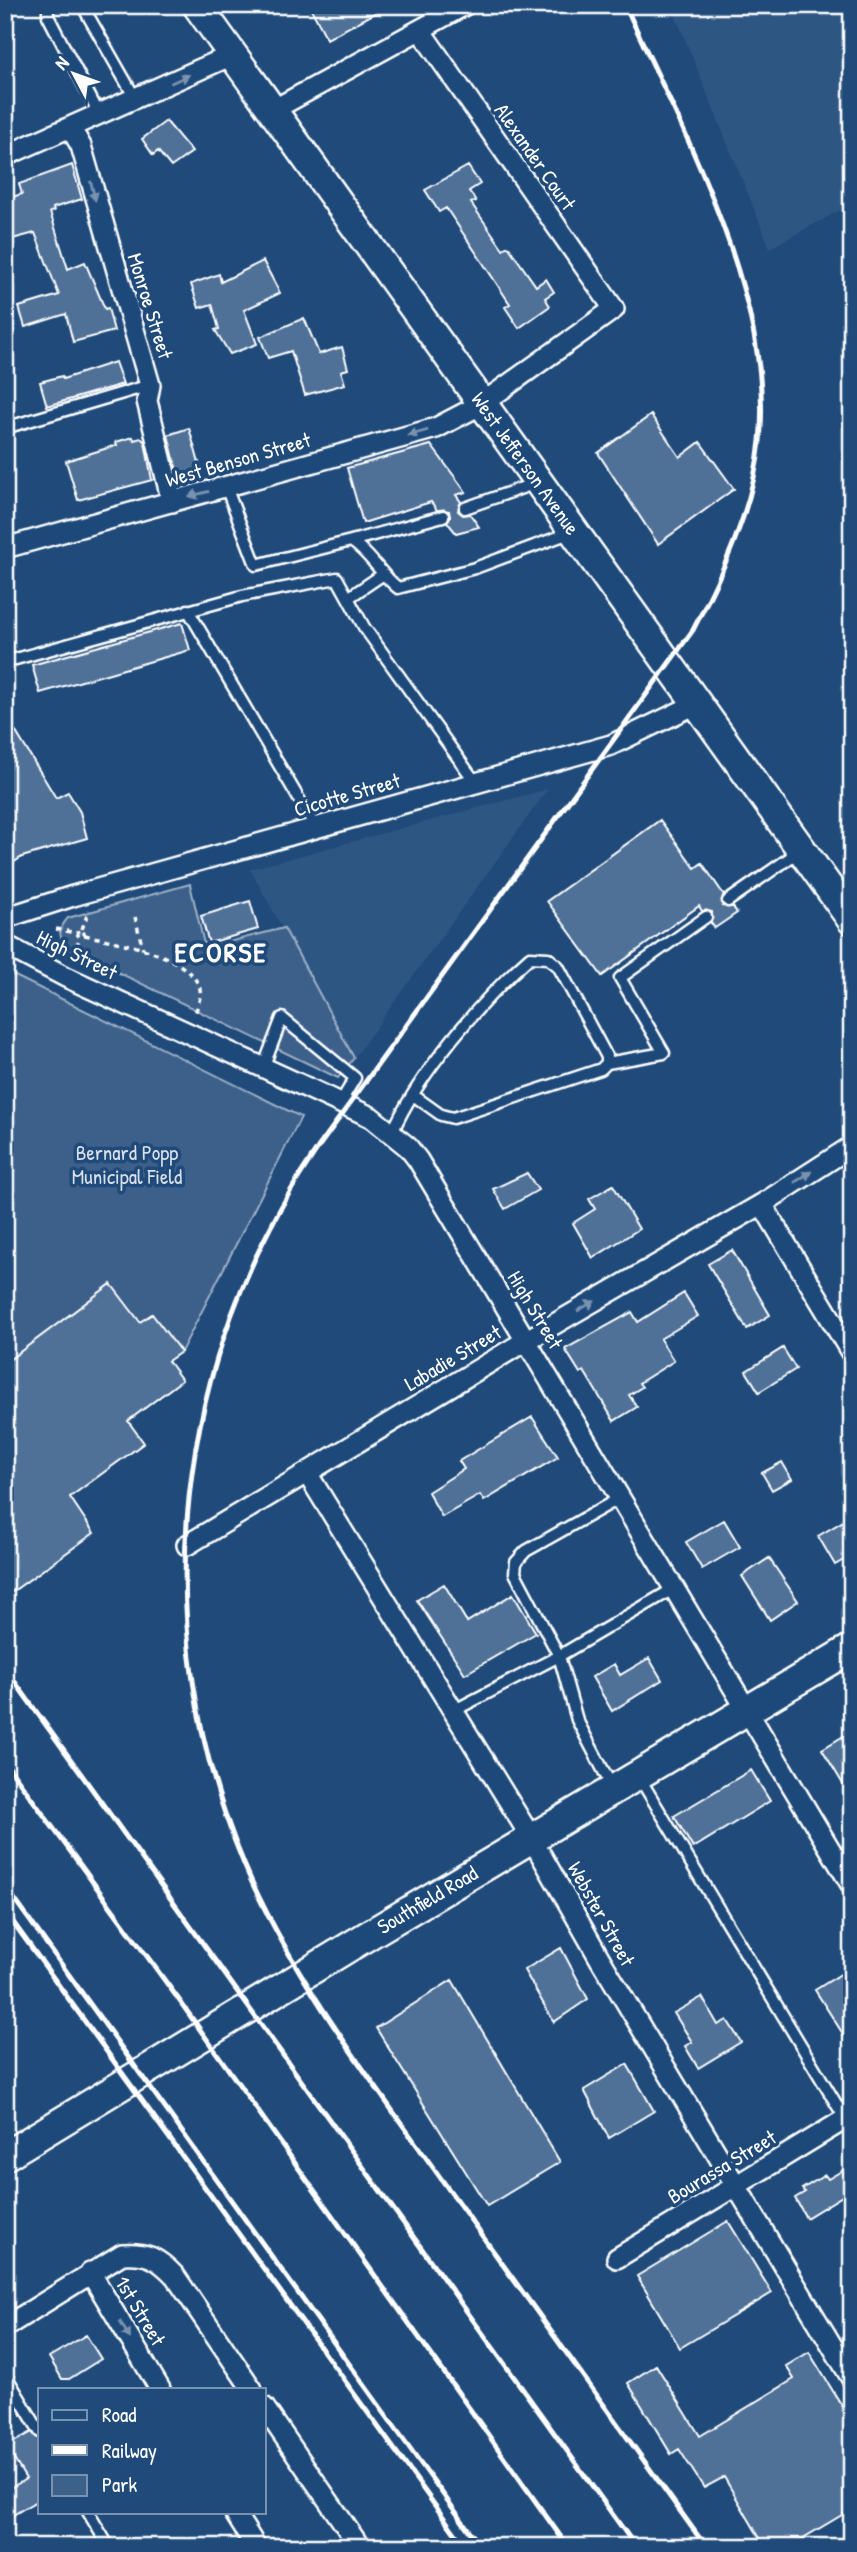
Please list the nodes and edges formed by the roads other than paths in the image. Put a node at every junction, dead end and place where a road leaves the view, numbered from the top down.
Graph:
1 (48, 5) edge
2 (82, 5) edge
3 (197, 5) edge
4 (465, 5) edge
5 (420, 30) junction
6 (232, 55) junction
7 (135, 99) junction
8 (271, 111) junction
9 (99, 114) junction
10 (70, 127) junction
11 (5, 156) edge
12 (614, 309) joint
13 (150, 384) junction
14 (480, 405) junction
15 (5, 428) edge
16 (536, 483) junction
17 (226, 487) junction
18 (172, 502) junction
19 (465, 508) dead end
20 (443, 516) dead end
21 (572, 532) junction
22 (351, 541) junction
23 (5, 548) edge
24 (382, 575) junction
25 (348, 598) junction
26 (188, 610) junction
27 (5, 662) edge
28 (696, 704) junction
29 (476, 783) junction
30 (316, 828) junction
31 (802, 850) junction
32 (728, 901) dead end
33 (706, 917) dead end
34 (5, 918) edge
35 (852, 920) edge
36 (5, 945) edge
37 (607, 1063) junction
38 (263, 1068) junction
39 (413, 1095) junction
40 (340, 1103) junction
41 (392, 1133) junction
42 (852, 1146) edge
43 (762, 1204) junction
44 (527, 1340) junction
45 (852, 1354) edge
46 (307, 1474) junction
47 (620, 1498) junction
48 (187, 1545) dead end
49 (673, 1589) junction
50 (851, 1650) edge
51 (559, 1656) junction
52 (453, 1711) junction
53 (746, 1711) junction
54 (626, 1783) junction
55 (532, 1839) junction
56 (852, 1886) edge
57 (850, 2121) edge
58 (5, 2156) edge
59 (735, 2185) junction
60 (617, 2258) dead end
61 (90, 2272) junction
62 (5, 2328) edge
63 (5, 2374) edge
64 (852, 2379) edge
65 (159, 2388) edge
66 (251, 2388) edge
67 (266, 2410) edge
68 (38, 2429) edge
69 (89, 2514) edge
70 (235, 2514) edge
71 (109, 2547) edge
72 (256, 2547) edge
73 (360, 2547) edge

1 - 9 lane
2 - 7 lane
3 - 6 main road, West Jefferson Avenue
4 - 5 street
5 - 8 street
5 - 12 street, Alexander Court
7 -> 6 street
6 - 8 main road, West Jefferson Avenue
7 - 9 street
8 - 14 main road, West Jefferson Avenue
9 - 10 street
10 - 11 street
10 -> 13 street, Monroe Street
12 - 14 street, West Benson Street
13 - 15 lane
13 - 18 street, Monroe Street
14 - 16 main road, West Jefferson Avenue
14 -> 17 street, West Benson Street
16 - 19 lane
16 - 21 main road, West Jefferson Avenue
17 -> 18 street, West Benson Street
17 - 22 lane
18 - 23 street, West Benson Street
20 - 22 lane
21 - 24 lane
21 - 28 main road, West Jefferson Avenue
22 - 24 lane
24 - 25 lane
25 - 26 lane
25 - 29 lane
26 - 27 lane
26 - 30 lane
28 - 29 street, Cicotte Street
28 - 31 main road, West Jefferson Avenue
29 - 30 street, Cicotte Street
30 - 34 street, Cicotte Street
31 - 32 lane
31 - 35 main road, West Jefferson Avenue
33 - 37 lane
36 - 38 street, High Street
37 - 39 lane
37 - 39 lane
38 - 40 street, High Street
38 - 40 lane
39 - 41 lane
40 - 41 street, High Street
41 - 44 street, High Street
43 -> 42 street, Labadie Street
44 -> 43 street, Labadie Street
43 - 45 street
44 - 46 street, Labadie Street
44 - 47 street, High Street
46 - 48 street, Labadie Street
46 - 52 street, Webster Street
47 - 49 street, High Street
47 - 51 lane
49 - 51 lane
49 - 53 street, High Street
50 - 53 main road, Southfield Road
51 - 52 lane
51 - 54 lane
52 - 55 street, Webster Street
53 - 54 main road, Southfield Road
53 - 56 street, High Street
54 - 55 main road, Southfield Road
54 - 57 lane
55 - 58 main road, Southfield Road
55 - 59 street, Webster Street
57 - 59 street, Bourassa Street
59 - 60 street, Bourassa Street
59 - 64 street, Webster Street
61 - 62 street, 1st Street
61 -> 65 street, 1st Street
61 - 66 street
63 - 68 lane
67 - 73 street
69 - 71 lane
70 - 72 street

